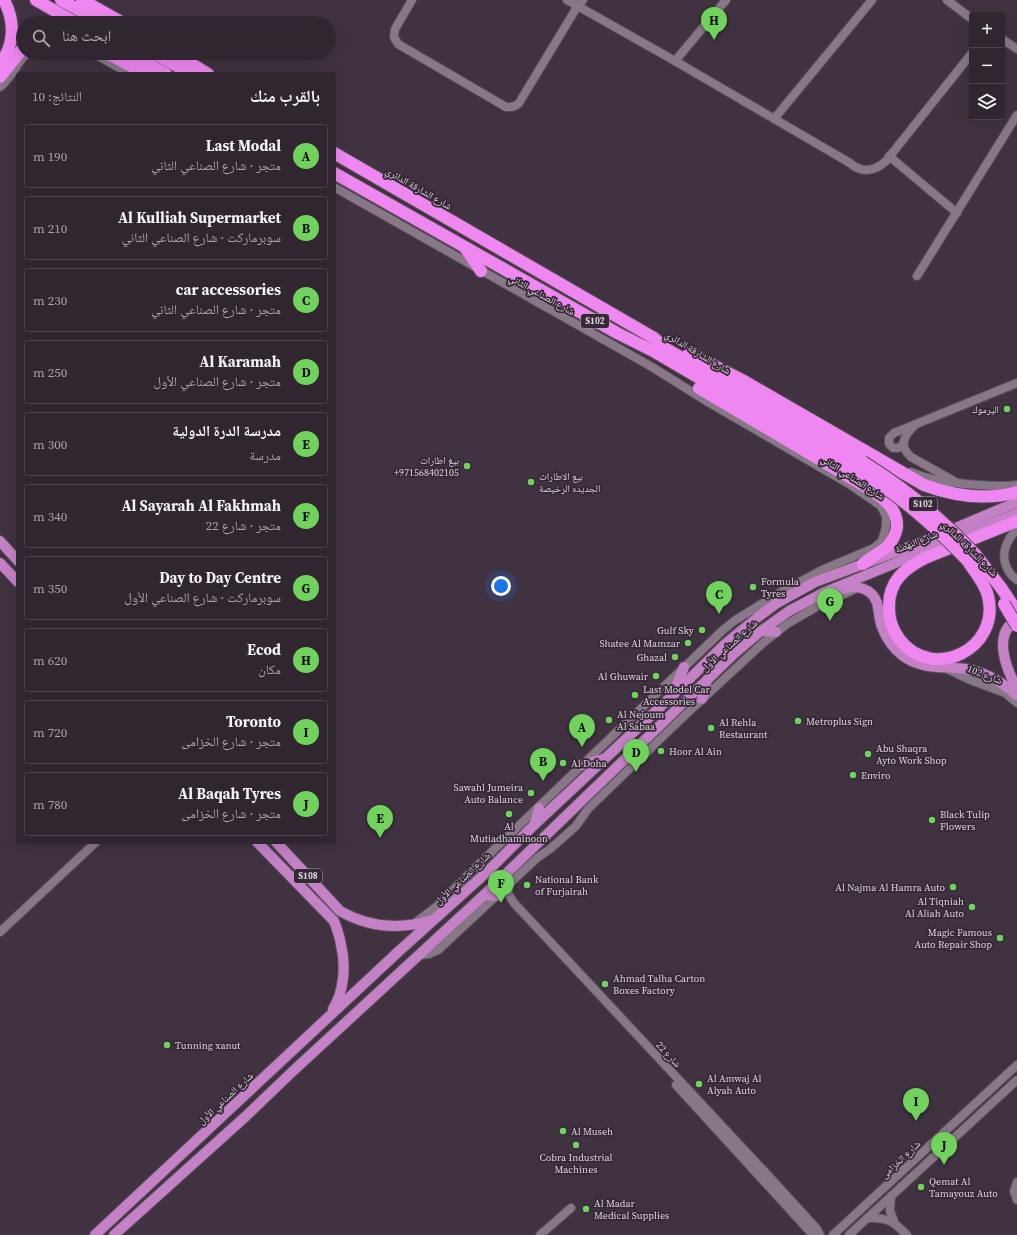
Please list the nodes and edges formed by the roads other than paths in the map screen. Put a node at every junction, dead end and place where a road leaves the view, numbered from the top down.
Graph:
1 (4, 0) edge
2 (36, 0) edge
3 (61, 0) edge
4 (82, 0) edge
5 (412, 0) edge
6 (567, 0) edge
7 (726, 0) edge
8 (872, 0) edge
9 (947, 0) edge
10 (580, 3) edge
11 (64, 16) edge
12 (90, 16) edge
13 (111, 16) edge
14 (969, 17) edge
15 (1005, 41) edge
16 (1017, 49) edge
17 (16, 57) edge
18 (969, 58) edge
19 (21, 60) edge
20 (105, 60) edge
21 (120, 60) edge
22 (141, 60) edge
23 (166, 60) edge
24 (185, 60) edge
25 (675, 61) junction
26 (0, 64) edge
27 (126, 72) edge
28 (142, 72) edge
29 (162, 72) edge
30 (187, 72) edge
31 (205, 72) edge
32 (0, 77) edge
33 (0, 87) edge
34 (1017, 115) edge
35 (774, 119) junction
36 (336, 154) edge
37 (888, 156) junction
38 (336, 174) edge
39 (336, 188) edge
40 (957, 213) junction
41 (464, 246) junction
42 (481, 271) junction
43 (917, 276) dead end
44 (617, 333) junction
45 (654, 338) junction
46 (1017, 383) edge
47 (915, 425) junction
48 (904, 445) junction
49 (877, 458) junction
50 (859, 465) junction
51 (958, 483) junction
52 (1017, 485) edge
53 (1017, 492) edge
54 (1017, 502) edge
55 (1017, 513) edge
56 (1017, 521) edge
57 (1017, 528) edge
58 (971, 539) junction
59 (0, 541) edge
60 (971, 557) junction
61 (16, 559) edge
62 (0, 563) edge
63 (863, 564) junction
64 (16, 580) edge
65 (1017, 580) edge
66 (861, 587) junction
67 (781, 592) junction
68 (795, 592) junction
69 (825, 592) junction
70 (1011, 606) edge
71 (1017, 620) edge
72 (1017, 626) edge
73 (761, 631) junction
74 (776, 632) junction
75 (684, 667) junction
76 (944, 668) junction
77 (708, 679) junction
78 (1017, 688) edge
79 (673, 695) junction
80 (1017, 695) edge
81 (702, 699) junction
82 (1017, 702) edge
83 (605, 759) junction
84 (583, 765) junction
85 (539, 808) junction
86 (536, 824) junction
87 (94, 844) edge
88 (259, 844) edge
89 (278, 844) edge
90 (506, 886) junction
91 (484, 895) junction
92 (496, 896) junction
93 (435, 919) junction
94 (411, 925) junction
95 (0, 932) edge
96 (419, 956) junction
97 (328, 1018) junction
98 (1017, 1066) edge
99 (1017, 1080) edge
100 (1006, 1091) junction
101 (1017, 1091) edge
102 (1017, 1182) edge
103 (891, 1196) junction
104 (1017, 1200) edge
105 (571, 1208) dead end
106 (867, 1218) junction
107 (895, 1224) junction
108 (95, 1235) edge
109 (114, 1235) edge
110 (540, 1235) edge
111 (813, 1235) edge
112 (820, 1235) edge
113 (833, 1235) edge
114 (849, 1235) edge
115 (907, 1235) edge

1 - 26 highway
2 - 11 highway
3 - 12 highway
4 - 13 highway
5 - 10 street
6 - 10 street
7 - 25 street
8 - 35 street
9 - 14 street
10 - 25 street
15 - 16 street
17 - 32 highway
18 - 37 street
19 - 33 street
20 - 27 street
21 - 28 highway
22 - 29 highway
23 - 30 highway
24 - 31 highway
25 - 35 street
34 - 40 street
35 - 37 street
36 - 45 highway, شارع الشارقة الدائري / S102
37 - 40 street
38 - 41 highway, شارع الشارقة الدائري / S102
39 - 42 street, شارع الصناعي الثاني
40 - 43 street
41 - 42 highway
41 - 44 highway, شارع الشارقة الدائري / S102
42 - 67 street, شارع الصناعي الثاني
44 - 50 highway, شارع الشارقة الدائري / S102
44 - 63 highway
45 - 49 highway
45 - 50 highway, شارع الشارقة الدائري / S102
46 - 47 street
47 - 48 street
47 - 48 street
48 - 51 street
49 - 51 street
49 - 53 highway
50 - 60 highway, شارع الشارقة الدائري / S102, bridge
51 - 52 street
54 - 63 main road, شارع النهضة
55 - 69 main road, شارع النهضة
56 - 58 highway
57 - 58 street
57 - 65 street
58 - 60 highway
59 - 61 main road
60 - 70 highway, شارع الشارقة الدائري / S102
62 - 64 main road
63 - 68 main road, شارع الصناعي الأول
66 - 69 main road
66 - 74 street
66 - 76 main road
67 - 68 main road
67 - 75 street, شارع الصناعي الثاني
68 - 79 main road, شارع الصناعي الأول
69 - 73 main road, شارع الصناعي الأول
70 - 72 highway, شارع الشارقة الدائري / S102, bridge
71 - 78 main road
73 - 74 main road
73 - 77 main road, شارع الصناعي الأول
74 - 81 street
75 - 79 main road
75 - 84 street, شارع الصناعي الثاني
76 - 80 main road
76 - 82 street, شارع 102
77 - 81 main road
77 - 91 main road, شارع الصناعي الأول
79 - 83 main road, شارع الصناعي الأول
81 - 90 street
83 - 84 main road
83 - 86 main road, شارع الصناعي الأول
84 - 85 street, شارع الصناعي الثاني
85 - 86 main road
85 - 94 street, شارع الصناعي الثاني
86 - 93 main road, شارع الصناعي الأول
87 - 95 street
88 - 97 main road, S108
89 - 94 main road, S108
90 - 92 street
90 - 112 street, شارع 22
91 - 92 main road
91 - 96 main road, شارع الصناعي الأول
92 - 96 street
92 - 111 street, شارع 22
93 - 94 main road
93 - 97 main road, شارع الصناعي الأول
96 - 109 main road, شارع الصناعي الأول
97 - 108 main road, شارع الصناعي الأول
98 - 113 street, شارع الخزامى
99 - 100 street
100 - 101 street
100 - 103 street
102 - 104 street
103 - 106 street
103 - 107 street
105 - 110 street
106 - 107 street
106 - 114 street
107 - 115 street

